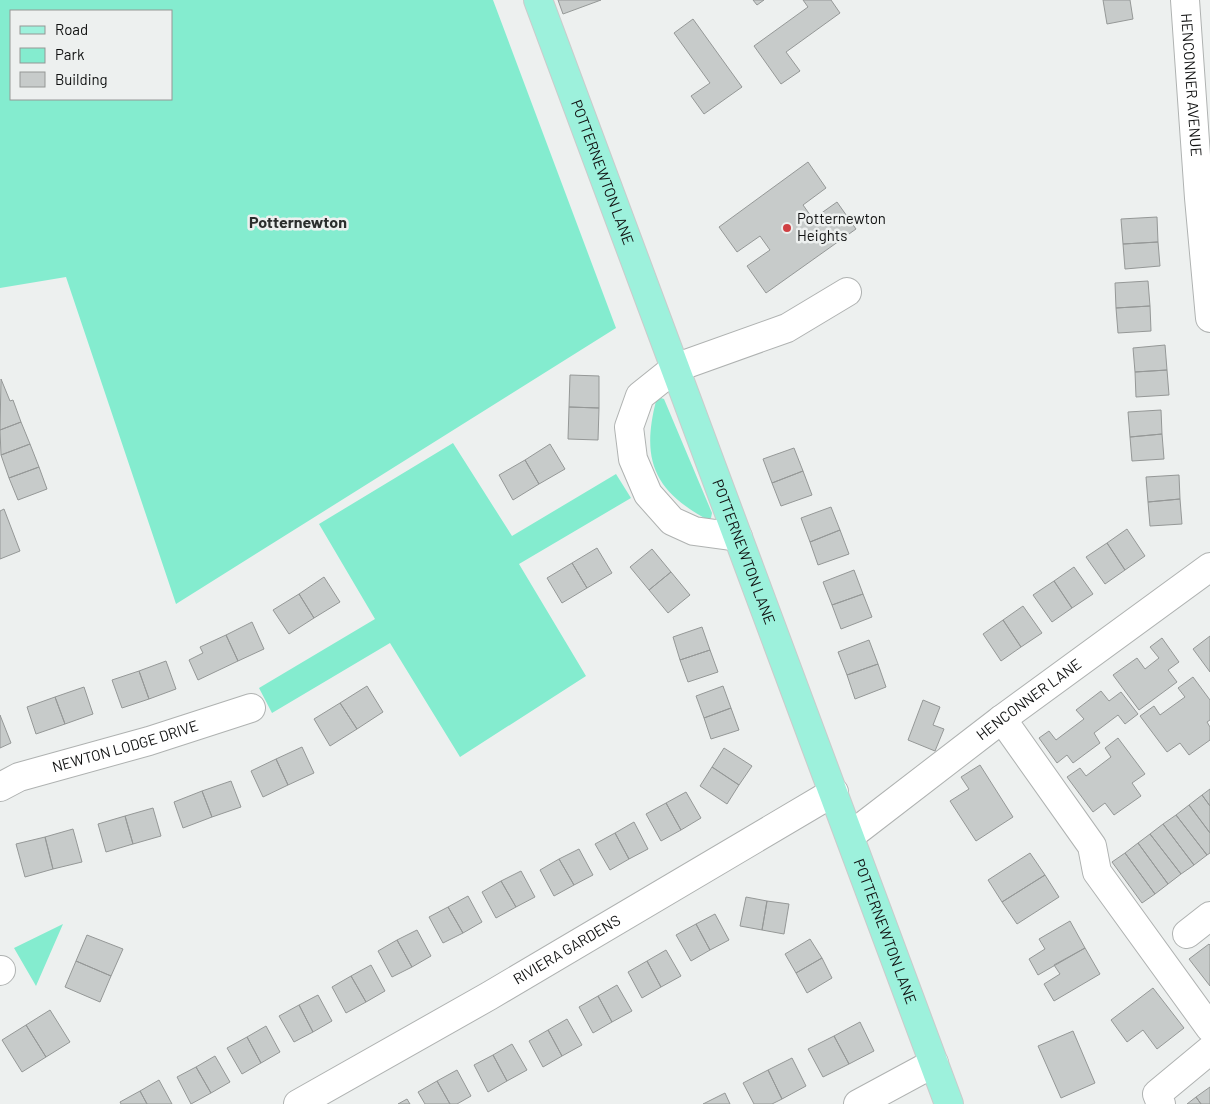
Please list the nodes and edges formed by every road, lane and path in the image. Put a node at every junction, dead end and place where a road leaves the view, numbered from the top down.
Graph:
1 (538, 0) edge
2 (1185, 0) edge
3 (1204, 195) edge
4 (847, 292) dead end
5 (1210, 318) edge
6 (675, 368) junction
7 (738, 537) junction
8 (1210, 568) edge
9 (251, 708) dead end
10 (1002, 719) junction
11 (0, 786) edge
12 (834, 792) junction
13 (850, 836) junction
14 (1210, 916) edge
15 (1186, 934) dead end
16 (1210, 1028) edge
17 (1210, 1050) edge
18 (934, 1063) junction
19 (1159, 1099) edge
20 (298, 1104) edge
21 (858, 1104) edge
22 (949, 1104) edge

1 - 6 main road, POTTERNEWTON LANE
2 - 3 street, HENCONNER AVENUE
3 - 5 street, HENCONNER AVENUE
4 - 6 street
6 - 7 main road, POTTERNEWTON LANE
6 - 7 street
7 - 12 main road, POTTERNEWTON LANE
8 - 10 street, HENCONNER LANE
9 - 11 street, NEWTON LODGE DRIVE
10 - 13 street, HENCONNER LANE
10 - 16 street
12 - 13 main road, POTTERNEWTON LANE
12 - 20 street, RIVIERA GARDENS
13 - 18 main road, POTTERNEWTON LANE
14 - 15 street
17 - 19 street
18 - 21 street
18 - 22 main road, POTTERNEWTON LANE

